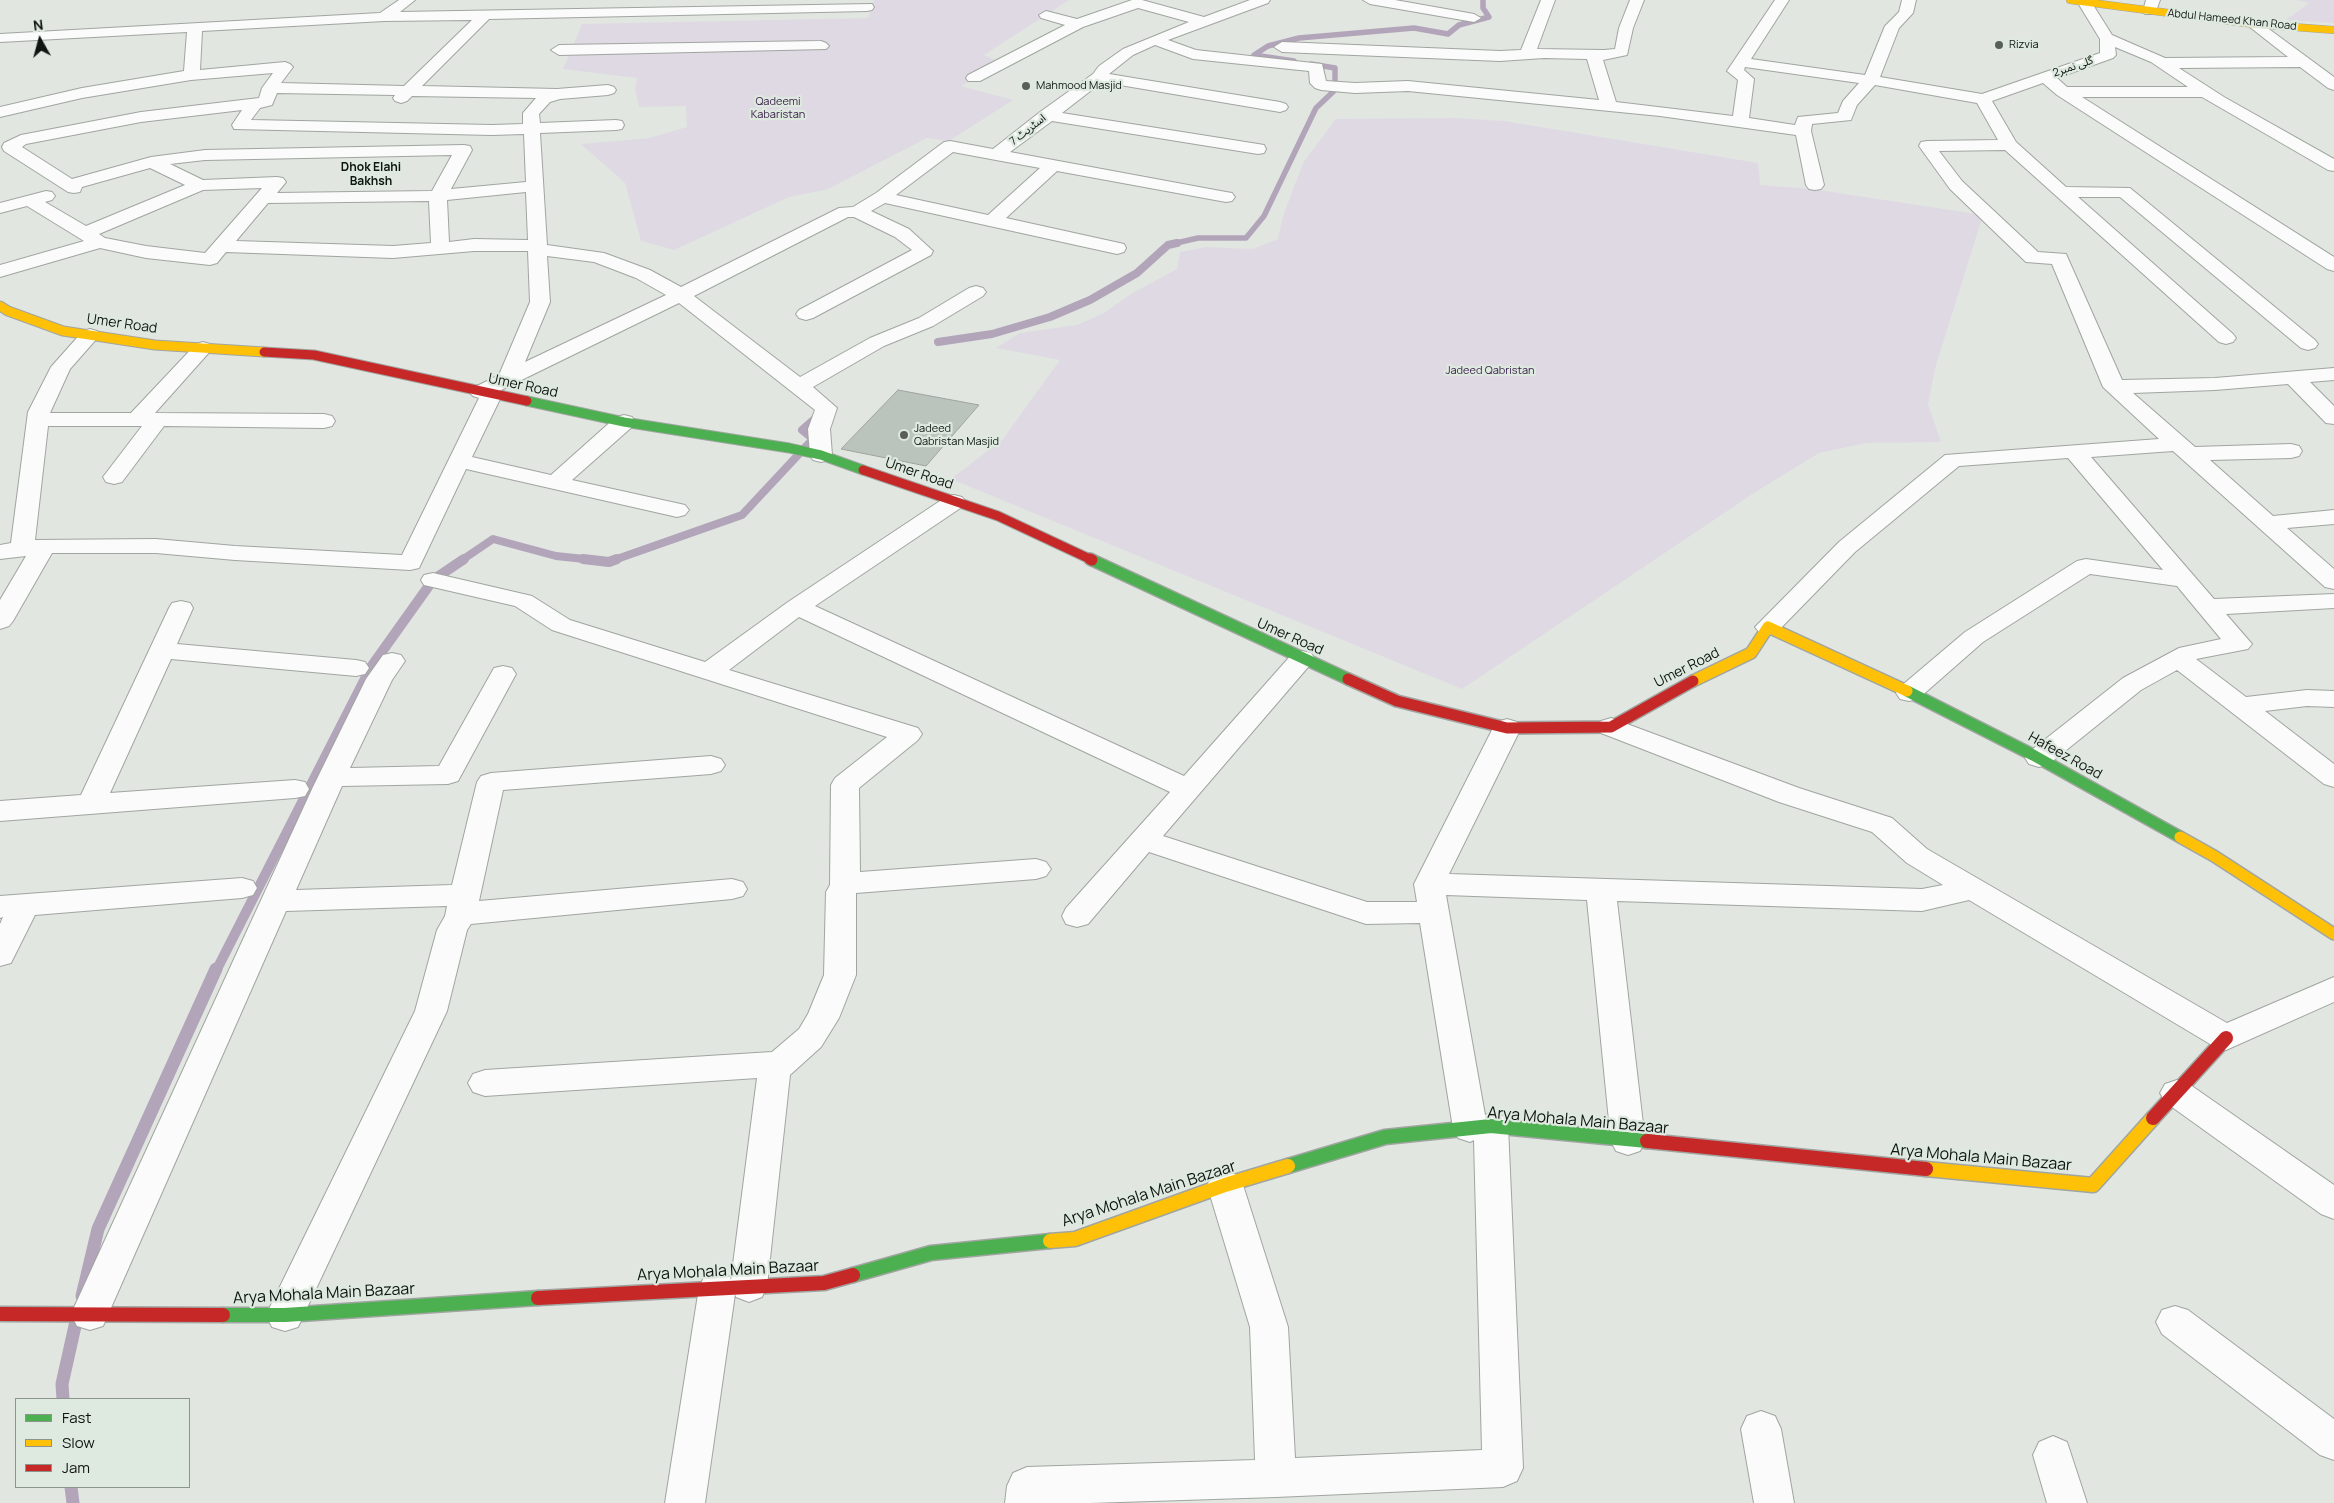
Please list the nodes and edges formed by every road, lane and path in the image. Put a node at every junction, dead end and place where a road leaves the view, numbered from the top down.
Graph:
1 (408, 0) edge
2 (1263, 0) edge
3 (1370, 0) edge
4 (1447, 0) edge
5 (1548, 0) edge
6 (1638, 0) edge
7 (1782, 0) edge
8 (1909, 0) edge
9 (1135, 1) edge
10 (2077, 1) edge
11 (2151, 5) edge
12 (867, 7) dead end
13 (731, 10) junction
14 (1432, 11) junction
15 (1046, 15) dead end
16 (484, 16) junction
17 (384, 17) junction
18 (1474, 18) dead end
19 (1206, 22) junction
20 (1078, 24) junction
21 (2253, 24) junction
22 (195, 27) junction
23 (2334, 30) edge
24 (0, 38) edge
25 (2107, 38) junction
26 (1154, 40) junction
27 (821, 46) dead end
28 (1268, 46) dead end
29 (718, 47) junction
30 (559, 50) dead end
31 (1527, 54) junction
32 (1594, 55) junction
33 (1740, 62) junction
34 (2162, 62) junction
35 (2304, 62) junction
36 (191, 75) junction
37 (1099, 77) junction
38 (2046, 77) junction
39 (974, 78) dead end
40 (1871, 80) junction
41 (2334, 85) edge
42 (270, 88) junction
43 (608, 90) dead end
44 (408, 91) junction
45 (2062, 92) junction
46 (2206, 92) junction
47 (557, 94) junction
48 (1983, 99) junction
49 (254, 104) junction
50 (1280, 107) dead end
51 (1610, 107) junction
52 (0, 112) edge
53 (1046, 115) junction
54 (0, 118) edge
55 (1740, 122) junction
56 (616, 124) dead end
57 (372, 128) junction
58 (531, 128) junction
59 (1803, 131) junction
60 (29, 139) junction
61 (2009, 145) junction
62 (1258, 149) dead end
63 (996, 155) junction
64 (151, 162) junction
65 (1053, 166) junction
66 (2334, 166) edge
67 (70, 185) junction
68 (200, 185) junction
69 (1815, 185) dead end
70 (534, 186) junction
71 (2061, 192) junction
72 (438, 196) junction
73 (882, 197) junction
74 (1226, 197) dead end
75 (264, 198) junction
76 (29, 200) junction
77 (0, 208) edge
78 (857, 212) junction
79 (993, 220) junction
80 (92, 237) junction
81 (221, 246) junction
82 (440, 248) junction
83 (538, 248) junction
84 (1116, 248) dead end
85 (2334, 265) edge
86 (0, 271) edge
87 (976, 292) dead end
88 (681, 295) junction
89 (0, 306) edge
90 (806, 314) dead end
91 (90, 335) junction
92 (2226, 338) dead end
93 (2308, 344) dead end
94 (203, 348) junction
95 (2334, 374) edge
96 (2292, 376) junction
97 (508, 378) junction
98 (798, 387) junction
99 (2114, 387) junction
100 (486, 393) junction
101 (2334, 418) edge
102 (38, 419) junction
103 (148, 420) junction
104 (324, 421) dead end
105 (624, 422) junction
106 (2184, 449) junction
107 (2074, 451) junction
108 (2291, 451) dead end
109 (821, 455) junction
110 (459, 461) junction
111 (114, 477) dead end
112 (555, 483) junction
113 (954, 502) junction
114 (677, 510) dead end
115 (2334, 518) edge
116 (2268, 523) junction
117 (22, 549) edge
118 (433, 580) dead end
119 (2183, 580) junction
120 (2334, 582) edge
121 (2334, 601) edge
122 (797, 607) junction
123 (2206, 607) junction
124 (181, 608) dead end
125 (0, 621) edge
126 (1768, 626) junction
127 (162, 650) junction
128 (2178, 658) junction
129 (1302, 659) junction
130 (392, 661) dead end
131 (356, 668) dead end
132 (708, 672) junction
133 (503, 674) dead end
134 (1910, 693) junction
135 (2334, 699) edge
136 (2242, 706) junction
137 (1611, 727) junction
138 (1507, 728) junction
139 (2039, 758) junction
140 (711, 765) dead end
141 (332, 777) junction
142 (2334, 778) edge
143 (1188, 789) junction
144 (295, 790) dead end
145 (91, 804) junction
146 (0, 811) edge
147 (1144, 840) junction
148 (1036, 869) dead end
149 (844, 886) junction
150 (242, 888) dead end
151 (732, 889) dead end
152 (1974, 889) junction
153 (1602, 890) junction
154 (1431, 898) junction
155 (276, 901) junction
156 (12, 906) edge
157 (463, 906) junction
158 (1078, 916) dead end
159 (2334, 934) edge
160 (0, 954) edge
161 (2334, 989) edge
162 (2226, 1038) junction
163 (780, 1064) junction
164 (485, 1083) dead end
165 (2177, 1093) junction
166 (1481, 1127) junction
167 (1628, 1141) junction
168 (1226, 1186) junction
169 (2334, 1204) edge
170 (733, 1287) junction
171 (0, 1314) edge
172 (88, 1314) junction
173 (284, 1315) junction
174 (2175, 1322) dead end
175 (1761, 1429) dead end
176 (2334, 1442) edge
177 (2053, 1455) dead end
178 (1276, 1478) junction
179 (685, 1503) edge
180 (1025, 1503) edge
181 (1774, 1503) edge
182 (2067, 1503) edge

1 - 17 street
2 - 19 street, اسٹریٹ 7
3 - 14 street
4 - 14 street
5 - 31 street
6 - 32 street
7 - 33 street
8 - 40 street
9 - 19 street
9 - 20 street
10 - 11 street, Abdul Hameed Khan Road
10 - 25 street
11 - 21 street, Abdul Hameed Khan Road
12 - 13 street
13 - 16 street
13 - 29 street
14 - 18 street
15 - 20 street
16 - 17 street
16 - 44 street
17 - 22 street
19 - 26 street, اسٹریٹ 7
20 - 39 street
21 - 23 street, Abdul Hameed Khan Road
21 - 35 street
22 - 24 street
22 - 36 street
25 - 34 street
25 - 38 street, گلی نمبر2
26 - 37 street, اسٹریٹ 7
26 - 51 street
27 - 29 street
28 - 31 street
29 - 30 street
31 - 32 street
32 - 51 street
33 - 40 street
33 - 55 street
34 - 35 street
34 - 46 street
35 - 41 street
36 - 42 street
36 - 52 street
37 - 50 street
37 - 53 street, اسٹریٹ 7
38 - 45 street
38 - 48 street, گلی نمبر2
40 - 48 street
40 - 59 street
42 - 44 street
42 - 49 street
43 - 47 street
44 - 47 street
44 - 57 street
45 - 46 street
45 - 85 street
46 - 66 street
47 - 58 street
48 - 61 street
49 - 57 street
49 - 60 street
51 - 55 street
53 - 62 street
53 - 63 street, اسٹریٹ 7
54 - 60 street
55 - 59 street
56 - 58 street
57 - 58 street
58 - 70 street
59 - 69 street
60 - 67 street
61 - 71 street
61 - 99 street
63 - 65 street, اسٹریٹ 7
63 - 73 street
64 - 67 street
64 - 68 street
64 - 72 street
65 - 74 street, اسٹریٹ 7
65 - 79 street
67 - 76 street
68 - 75 street
68 - 80 street
70 - 72 street
70 - 83 street
71 - 92 street
71 - 93 street
72 - 75 street
72 - 82 street
73 - 78 street
73 - 79 street
75 - 81 street
76 - 77 street
76 - 80 street
78 - 88 street
78 - 90 street
79 - 84 street
80 - 81 street
80 - 86 street
81 - 82 street
82 - 83 street
83 - 88 street
83 - 97 street
87 - 98 street
88 - 97 street
88 - 98 street
89 - 91 street, Umer Road
91 - 94 street, Umer Road
91 - 102 street
94 - 100 street, Umer Road
94 - 103 street
95 - 96 street
96 - 99 street
96 - 101 street
97 - 100 street
98 - 109 street
99 - 106 street
100 - 105 street, Umer Road
100 - 110 street
102 - 103 street
102 - 117 street
103 - 104 street
103 - 111 street
105 - 109 street, Umer Road
105 - 112 street
106 - 107 street
106 - 108 street
106 - 116 street
107 - 119 street
107 - 126 street
109 - 113 street, Umer Road
110 - 112 street
110 - 117 street
112 - 114 street
113 - 122 street
113 - 129 street, Umer Road
115 - 116 street
116 - 120 street
117 - 125 street
118 - 132 street
119 - 123 street
119 - 134 street
121 - 123 street
122 - 132 street
122 - 143 street
123 - 128 street
124 - 127 street
126 - 134 street, Hafeez Road
126 - 137 street, Umer Road
127 - 131 street
127 - 145 street
128 - 136 street
128 - 139 street
129 - 138 street, Umer Road
129 - 143 street
130 - 141 street
132 - 149 street
133 - 141 street
134 - 139 street, Hafeez Road
135 - 136 street
136 - 142 street
137 - 138 street, Umer Road
137 - 152 street
138 - 154 street
139 - 159 street, Hafeez Road
140 - 157 street
141 - 155 street
143 - 147 street
144 - 145 street
145 - 146 street
147 - 154 street
147 - 158 street
148 - 149 street
149 - 163 street
150 - 156 street
151 - 157 street
152 - 153 street
152 - 162 street
153 - 154 street
153 - 167 street
154 - 166 street
155 - 157 street
155 - 172 street
156 - 160 street
157 - 173 street
161 - 162 street
162 - 165 street
163 - 164 street
163 - 170 street
165 - 167 street, Arya Mohala Main Bazaar
165 - 169 street
166 - 167 street, Arya Mohala Main Bazaar
166 - 168 street, Arya Mohala Main Bazaar
166 - 178 street
168 - 170 street, Arya Mohala Main Bazaar
168 - 178 street
170 - 173 street, Arya Mohala Main Bazaar
170 - 179 street
171 - 172 street, Arya Mohala Main Bazaar
172 - 173 street, Arya Mohala Main Bazaar
174 - 176 street
175 - 181 street
177 - 182 street
178 - 180 street

